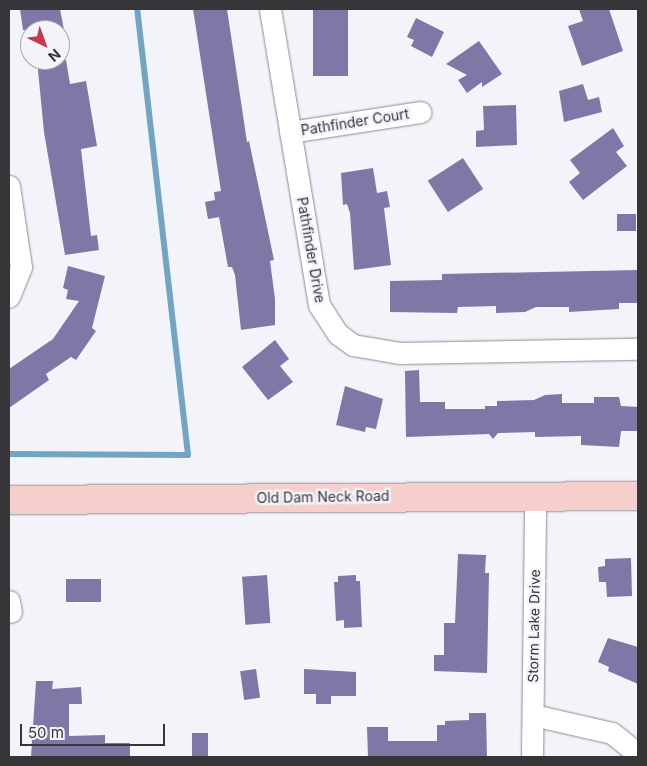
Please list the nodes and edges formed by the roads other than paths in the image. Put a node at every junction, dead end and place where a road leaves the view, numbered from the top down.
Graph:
1 (270, 9) edge
2 (420, 112) dead end
3 (290, 132) junction
4 (9, 186) edge
5 (9, 297) edge
6 (638, 349) edge
7 (535, 496) junction
8 (638, 496) edge
9 (9, 500) edge
10 (533, 715) junction
11 (638, 754) edge
12 (532, 757) edge

1 - 3 street, Pathfinder Drive
2 - 3 street, Pathfinder Court
3 - 6 street, Pathfinder Drive
4 - 5 street
7 - 8 street, Old Dam Neck Road
7 - 9 street, Old Dam Neck Road
7 - 10 street, Storm Lake Drive
10 - 11 street
10 - 12 street, Storm Lake Drive

